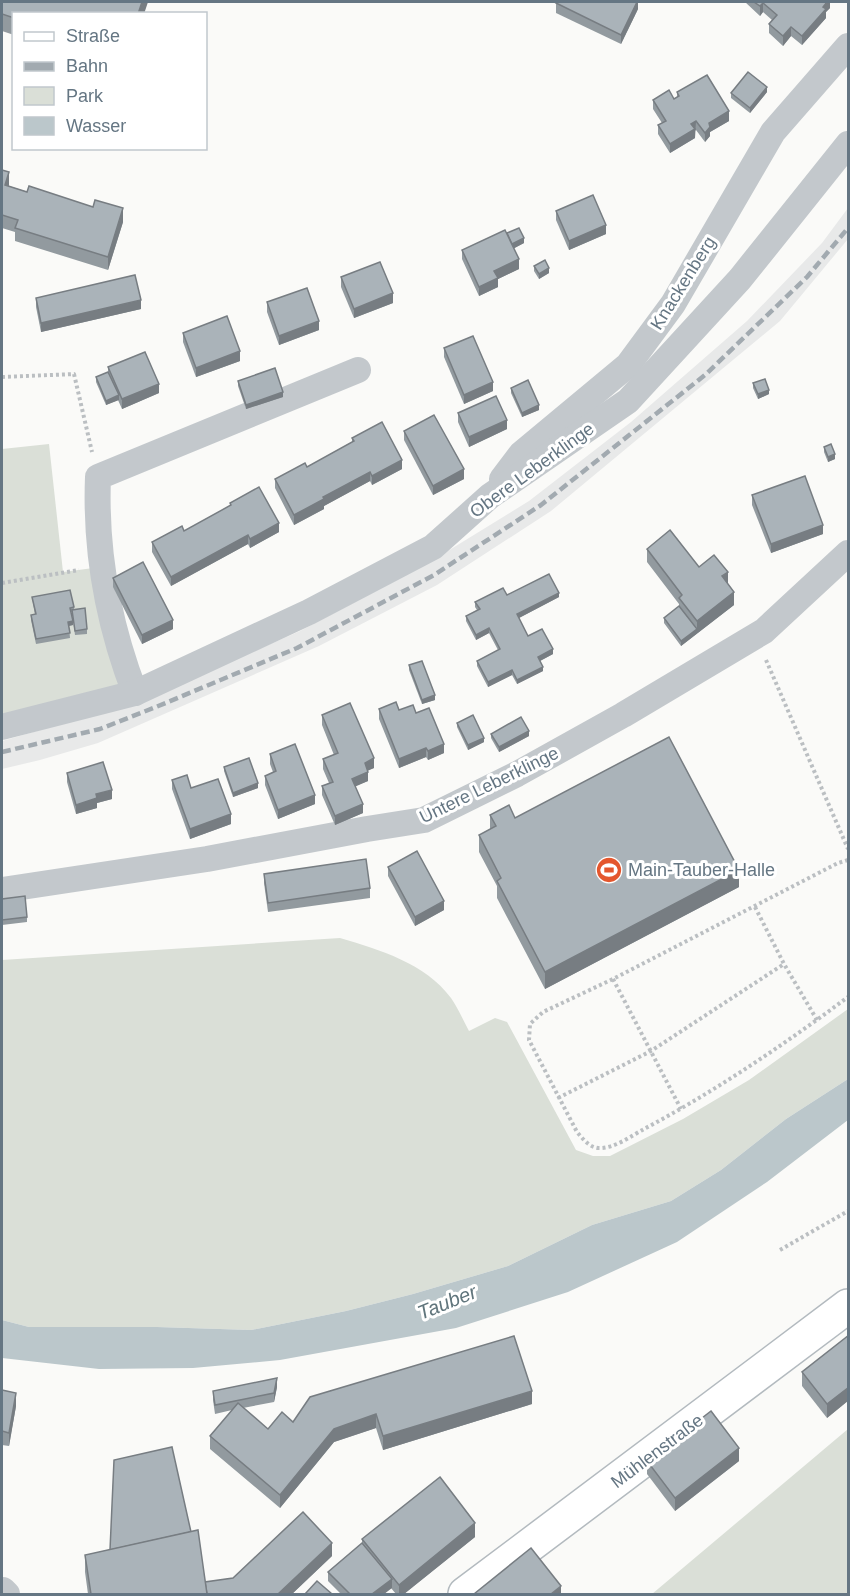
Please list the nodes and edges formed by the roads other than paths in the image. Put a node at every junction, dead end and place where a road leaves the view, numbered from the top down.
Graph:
1 (849, 46) edge
2 (849, 144) edge
3 (358, 370) dead end
4 (490, 496) junction
5 (849, 553) edge
6 (135, 693) junction
7 (2, 727) edge
8 (2, 890) edge
9 (849, 1306) edge
10 (465, 1594) edge

1 - 4 street, Knackenberg
2 - 4 street, Obere Leberklinge
3 - 6 street
4 - 6 street, Obere Leberklinge
5 - 8 street, Untere Leberklinge
6 - 7 street, Obere Leberklinge
9 - 10 main road, Mühlenstraße

